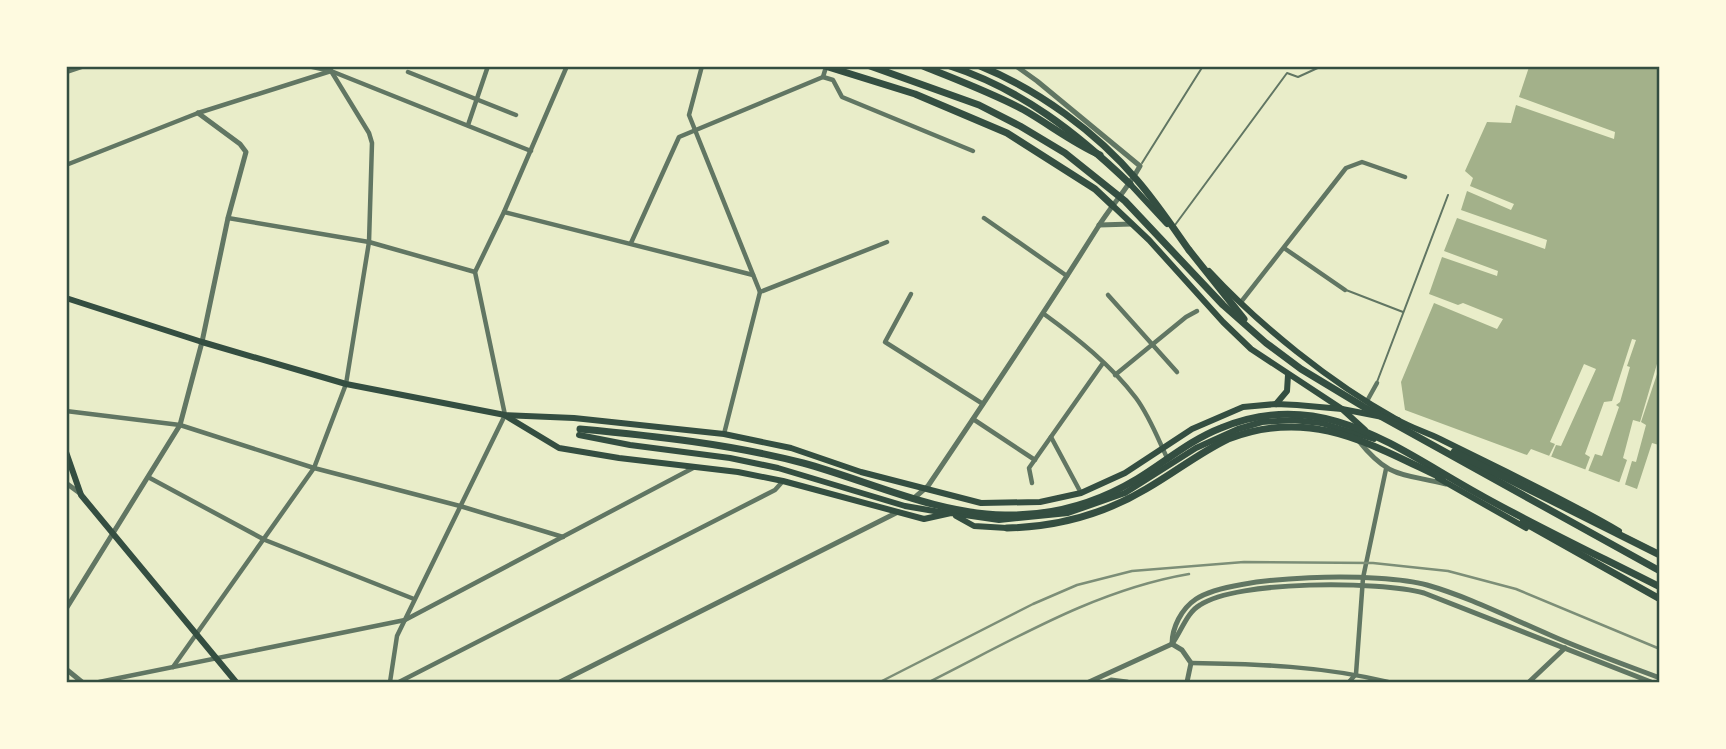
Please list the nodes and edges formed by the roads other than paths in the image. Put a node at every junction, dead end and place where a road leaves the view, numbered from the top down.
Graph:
1 (84, 66) edge
2 (308, 66) edge
3 (488, 66) edge
4 (567, 66) edge
5 (702, 66) edge
6 (870, 66) edge
7 (923, 66) edge
8 (950, 66) edge
9 (980, 66) edge
10 (1016, 66) edge
11 (1203, 66) edge
12 (1322, 66) edge
13 (825, 67) edge
14 (330, 69) edge
15 (66, 72) edge
16 (408, 72) dead end
17 (823, 77) junction
18 (477, 99) junction
19 (198, 113) junction
20 (516, 115) dead end
21 (467, 126) junction
22 (695, 130) junction
23 (531, 151) junction
24 (973, 151) dead end
25 (1100, 155) junction
26 (66, 164) edge
27 (1140, 166) junction
28 (1405, 177) dead end
29 (1130, 184) junction
30 (1448, 195) dead end
31 (1112, 205) junction
32 (504, 212) junction
33 (228, 218) junction
34 (984, 219) dead end
35 (1132, 224) junction
36 (1099, 225) junction
37 (1172, 229) junction
38 (887, 242) dead end
39 (369, 243) junction
40 (631, 243) junction
41 (1284, 248) junction
42 (475, 272) junction
43 (753, 275) junction
44 (1068, 276) junction
45 (1345, 290) joint
46 (760, 292) junction
47 (911, 294) dead end
48 (1108, 295) dead end
49 (66, 298) edge
50 (1241, 302) junction
51 (1197, 312) dead end
52 (1404, 312) junction
53 (1044, 314) junction
54 (202, 342) junction
55 (1152, 344) junction
56 (1288, 360) junction
57 (1103, 363) junction
58 (1177, 372) dead end
59 (1115, 375) junction
60 (1288, 375) junction
61 (1377, 383) joint
62 (346, 384) junction
63 (983, 404) junction
64 (1276, 404) junction
65 (1365, 404) junction
66 (1342, 409) junction
67 (66, 411) edge
68 (505, 415) junction
69 (973, 419) junction
70 (1398, 420) junction
71 (180, 425) junction
72 (1345, 429) junction
73 (579, 432) joint
74 (724, 433) junction
75 (1051, 437) junction
76 (1376, 439) junction
77 (1163, 449) junction
78 (66, 452) edge
79 (1035, 460) junction
80 (1170, 465) junction
81 (698, 466) junction
82 (314, 468) junction
83 (1386, 469) junction
84 (148, 477) junction
85 (783, 481) junction
86 (66, 483) edge
87 (1032, 483) dead end
88 (1451, 486) junction
89 (923, 489) junction
90 (1080, 493) junction
91 (81, 495) junction
92 (1483, 497) junction
93 (460, 506) junction
94 (905, 506) junction
95 (897, 513) junction
96 (951, 513) junction
97 (1007, 528) joint
98 (114, 534) junction
99 (564, 537) junction
100 (265, 540) junction
101 (1660, 555) edge
102 (1660, 571) edge
103 (1363, 582) junction
104 (1660, 587) edge
105 (415, 599) junction
106 (1660, 601) edge
107 (68, 605) edge
108 (405, 620) junction
109 (197, 635) junction
110 (1569, 643) junction
111 (1172, 644) junction
112 (1564, 649) junction
113 (218, 659) junction
114 (1191, 663) junction
115 (1133, 664) junction
116 (173, 667) junction
117 (66, 669) edge
118 (1356, 674) junction
119 (1660, 678) edge
120 (82, 682) edge
121 (99, 682) edge
122 (236, 682) edge
123 (390, 682) edge
124 (399, 682) edge
125 (560, 682) edge
126 (1089, 682) edge
127 (1106, 682) edge
128 (1128, 682) edge
129 (1187, 682) edge
130 (1349, 682) edge
131 (1388, 682) edge
132 (1529, 682) edge
133 (1651, 682) edge

1 - 15 street
2 - 14 street
3 - 18 street
4 - 23 street
5 - 22 street
6 - 56 main road
7 - 25 main road
8 - 25 main road
9 - 56 main road
10 - 27 street
11 - 27 lane
12 - 37 lane
13 - 17 street
13 - 31 main road
14 - 19 street
14 - 21 street
14 - 39 street
16 - 18 street
17 - 22 street
17 - 24 street
18 - 20 street
18 - 21 street
19 - 26 street
19 - 33 street
21 - 23 street
22 - 40 street
22 - 43 street
23 - 32 street
25 - 29 main road
27 - 29 street
28 - 41 street
29 - 31 street
29 - 37 main road
30 - 52 lane
31 - 35 main road
31 - 36 street
32 - 40 street
32 - 42 street
33 - 39 street
33 - 54 street
34 - 44 street
35 - 36 street
35 - 60 main road
36 - 44 street
37 - 50 main road
38 - 46 street
39 - 42 street
39 - 62 street
40 - 43 street
41 - 45 street
41 - 50 street
42 - 68 street
43 - 46 street
44 - 53 street
45 - 52 lane
46 - 74 street
47 - 63 street
48 - 55 street
49 - 54 main road
50 - 65 main road
51 - 55 street
52 - 61 lane
53 - 57 street
53 - 63 street
54 - 62 main road
54 - 71 street
55 - 58 street
55 - 59 street
56 - 65 main road
57 - 59 street
57 - 75 street
59 - 77 street
60 - 64 main road
60 - 66 main road
61 - 65 street
62 - 68 main road
62 - 82 street
63 - 69 street
64 - 66 main road
64 - 77 main road
65 - 70 main road
65 - 101 main road
65 - 102 main road
66 - 70 main road
66 - 76 main road
67 - 71 street
68 - 74 main road
68 - 81 main road
68 - 93 street
69 - 79 street
69 - 89 street
70 - 101 main road
71 - 82 street
71 - 84 street
72 - 76 main road
72 - 80 main road
72 - 83 street
73 - 92 main road
73 - 94 main road
74 - 89 main road
75 - 79 street
75 - 90 street
76 - 88 main road
77 - 80 street
77 - 90 main road
78 - 91 main road
79 - 87 street
80 - 96 main road
81 - 85 main road
81 - 99 street
82 - 93 street
82 - 100 street
83 - 88 street
83 - 103 street
84 - 98 street
84 - 100 street
85 - 95 main road
85 - 124 street
86 - 91 street
88 - 106 main road
89 - 90 main road
89 - 94 street
91 - 98 main road
92 - 97 main road
92 - 104 main road
92 - 106 main road
93 - 99 street
93 - 105 street
94 - 95 street
94 - 96 main road
95 - 96 main road
95 - 125 street
96 - 97 main road
98 - 107 street
98 - 109 main road
99 - 108 street
100 - 105 street
100 - 109 street
103 - 110 street
103 - 111 street
103 - 112 street
103 - 118 street
105 - 108 street
108 - 113 street
108 - 123 street
109 - 113 main road
109 - 116 street
110 - 112 street
110 - 119 street
111 - 114 street
111 - 115 street
112 - 132 street
112 - 133 street
113 - 116 street
113 - 122 main road
114 - 118 street
114 - 129 street
115 - 126 street
115 - 128 street
116 - 121 street
117 - 120 street
118 - 130 street
118 - 131 street
127 - 128 street

